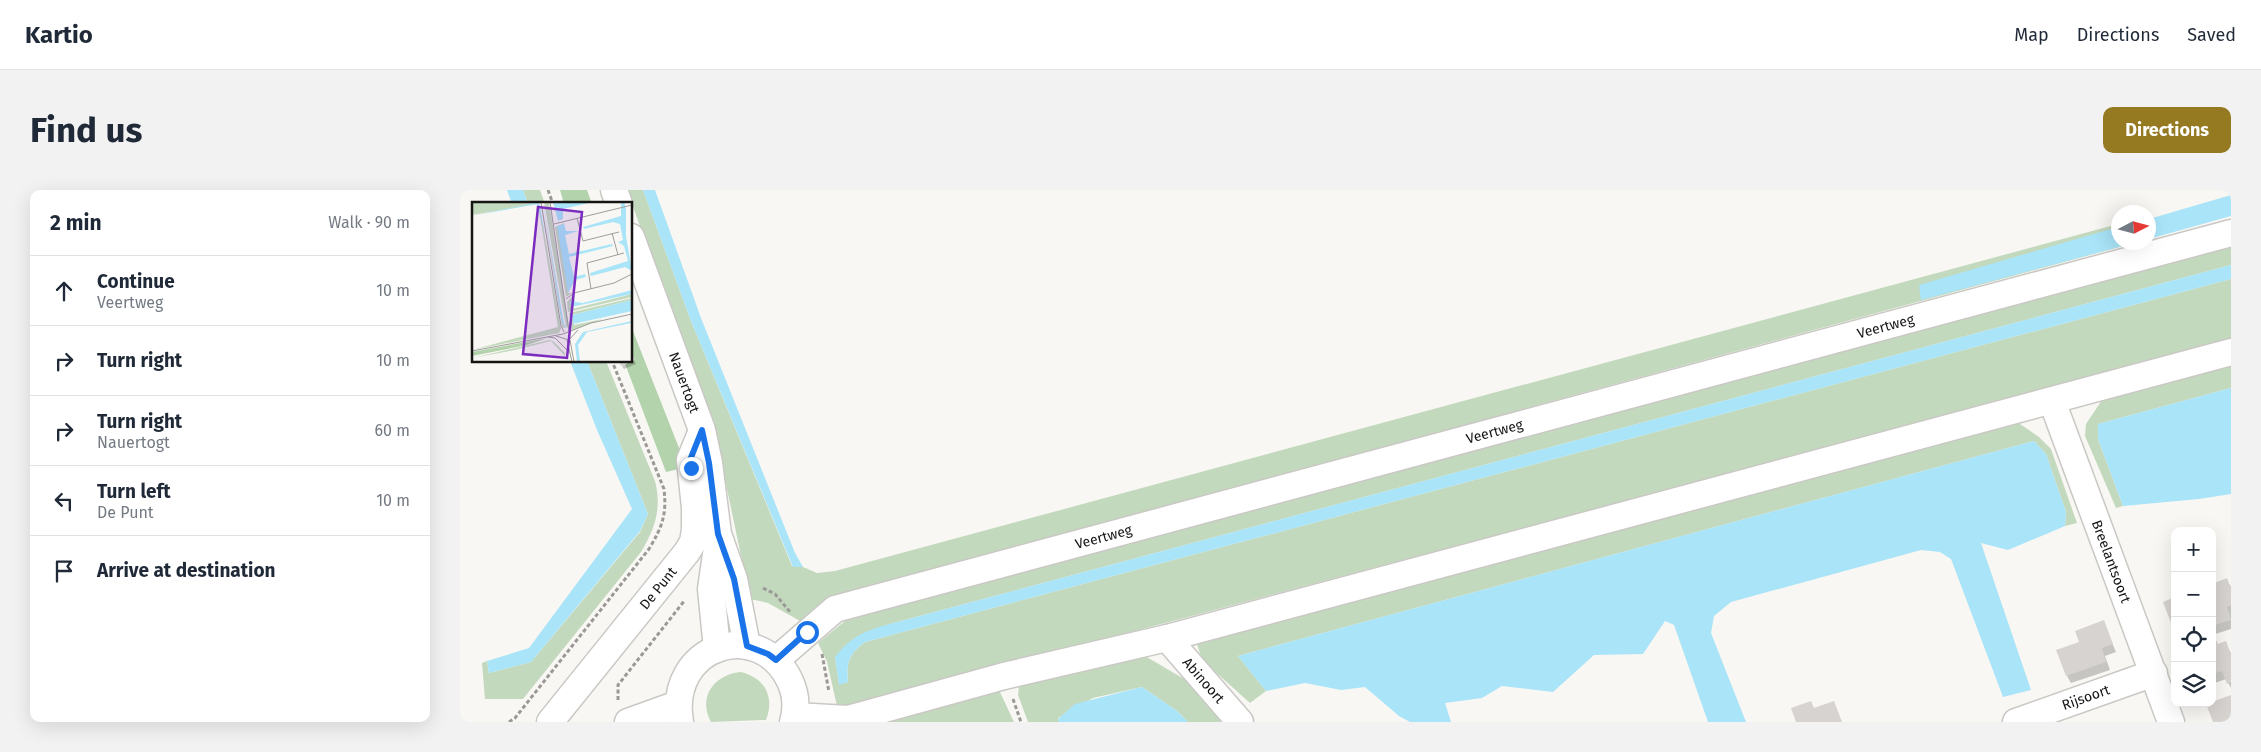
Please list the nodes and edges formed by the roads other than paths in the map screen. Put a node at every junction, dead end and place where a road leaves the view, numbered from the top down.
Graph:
1 (614, 190) edge
2 (618, 202) edge
3 (2231, 233) edge
4 (632, 240) edge
5 (2231, 352) edge
6 (2052, 401) junction
7 (702, 430) junction
8 (718, 534) junction
9 (1167, 638) junction
10 (747, 646) junction
11 (717, 649) junction
12 (776, 660) junction
13 (2154, 673) junction
14 (679, 713) edge
15 (624, 715) edge
16 (794, 719) edge
17 (550, 722) edge
18 (1240, 722) edge
19 (2016, 722) edge
20 (2171, 722) edge

1 - 2 street
3 - 12 street, Veertweg
4 - 7 street, Nauertogt
5 - 6 street
6 - 9 street
6 - 13 street, Breelantsoort
7 - 8 street, Nauertogt
7 - 17 street, De Punt
8 - 10 street, Nauertogt
8 - 11 street, Nauertogt
9 - 16 street
9 - 18 street, Abinoort
10 - 11 street
10 - 12 street
11 - 14 street
12 - 16 street
13 - 19 street, Rijsoort
13 - 20 street, Breelantsoort
14 - 15 street

